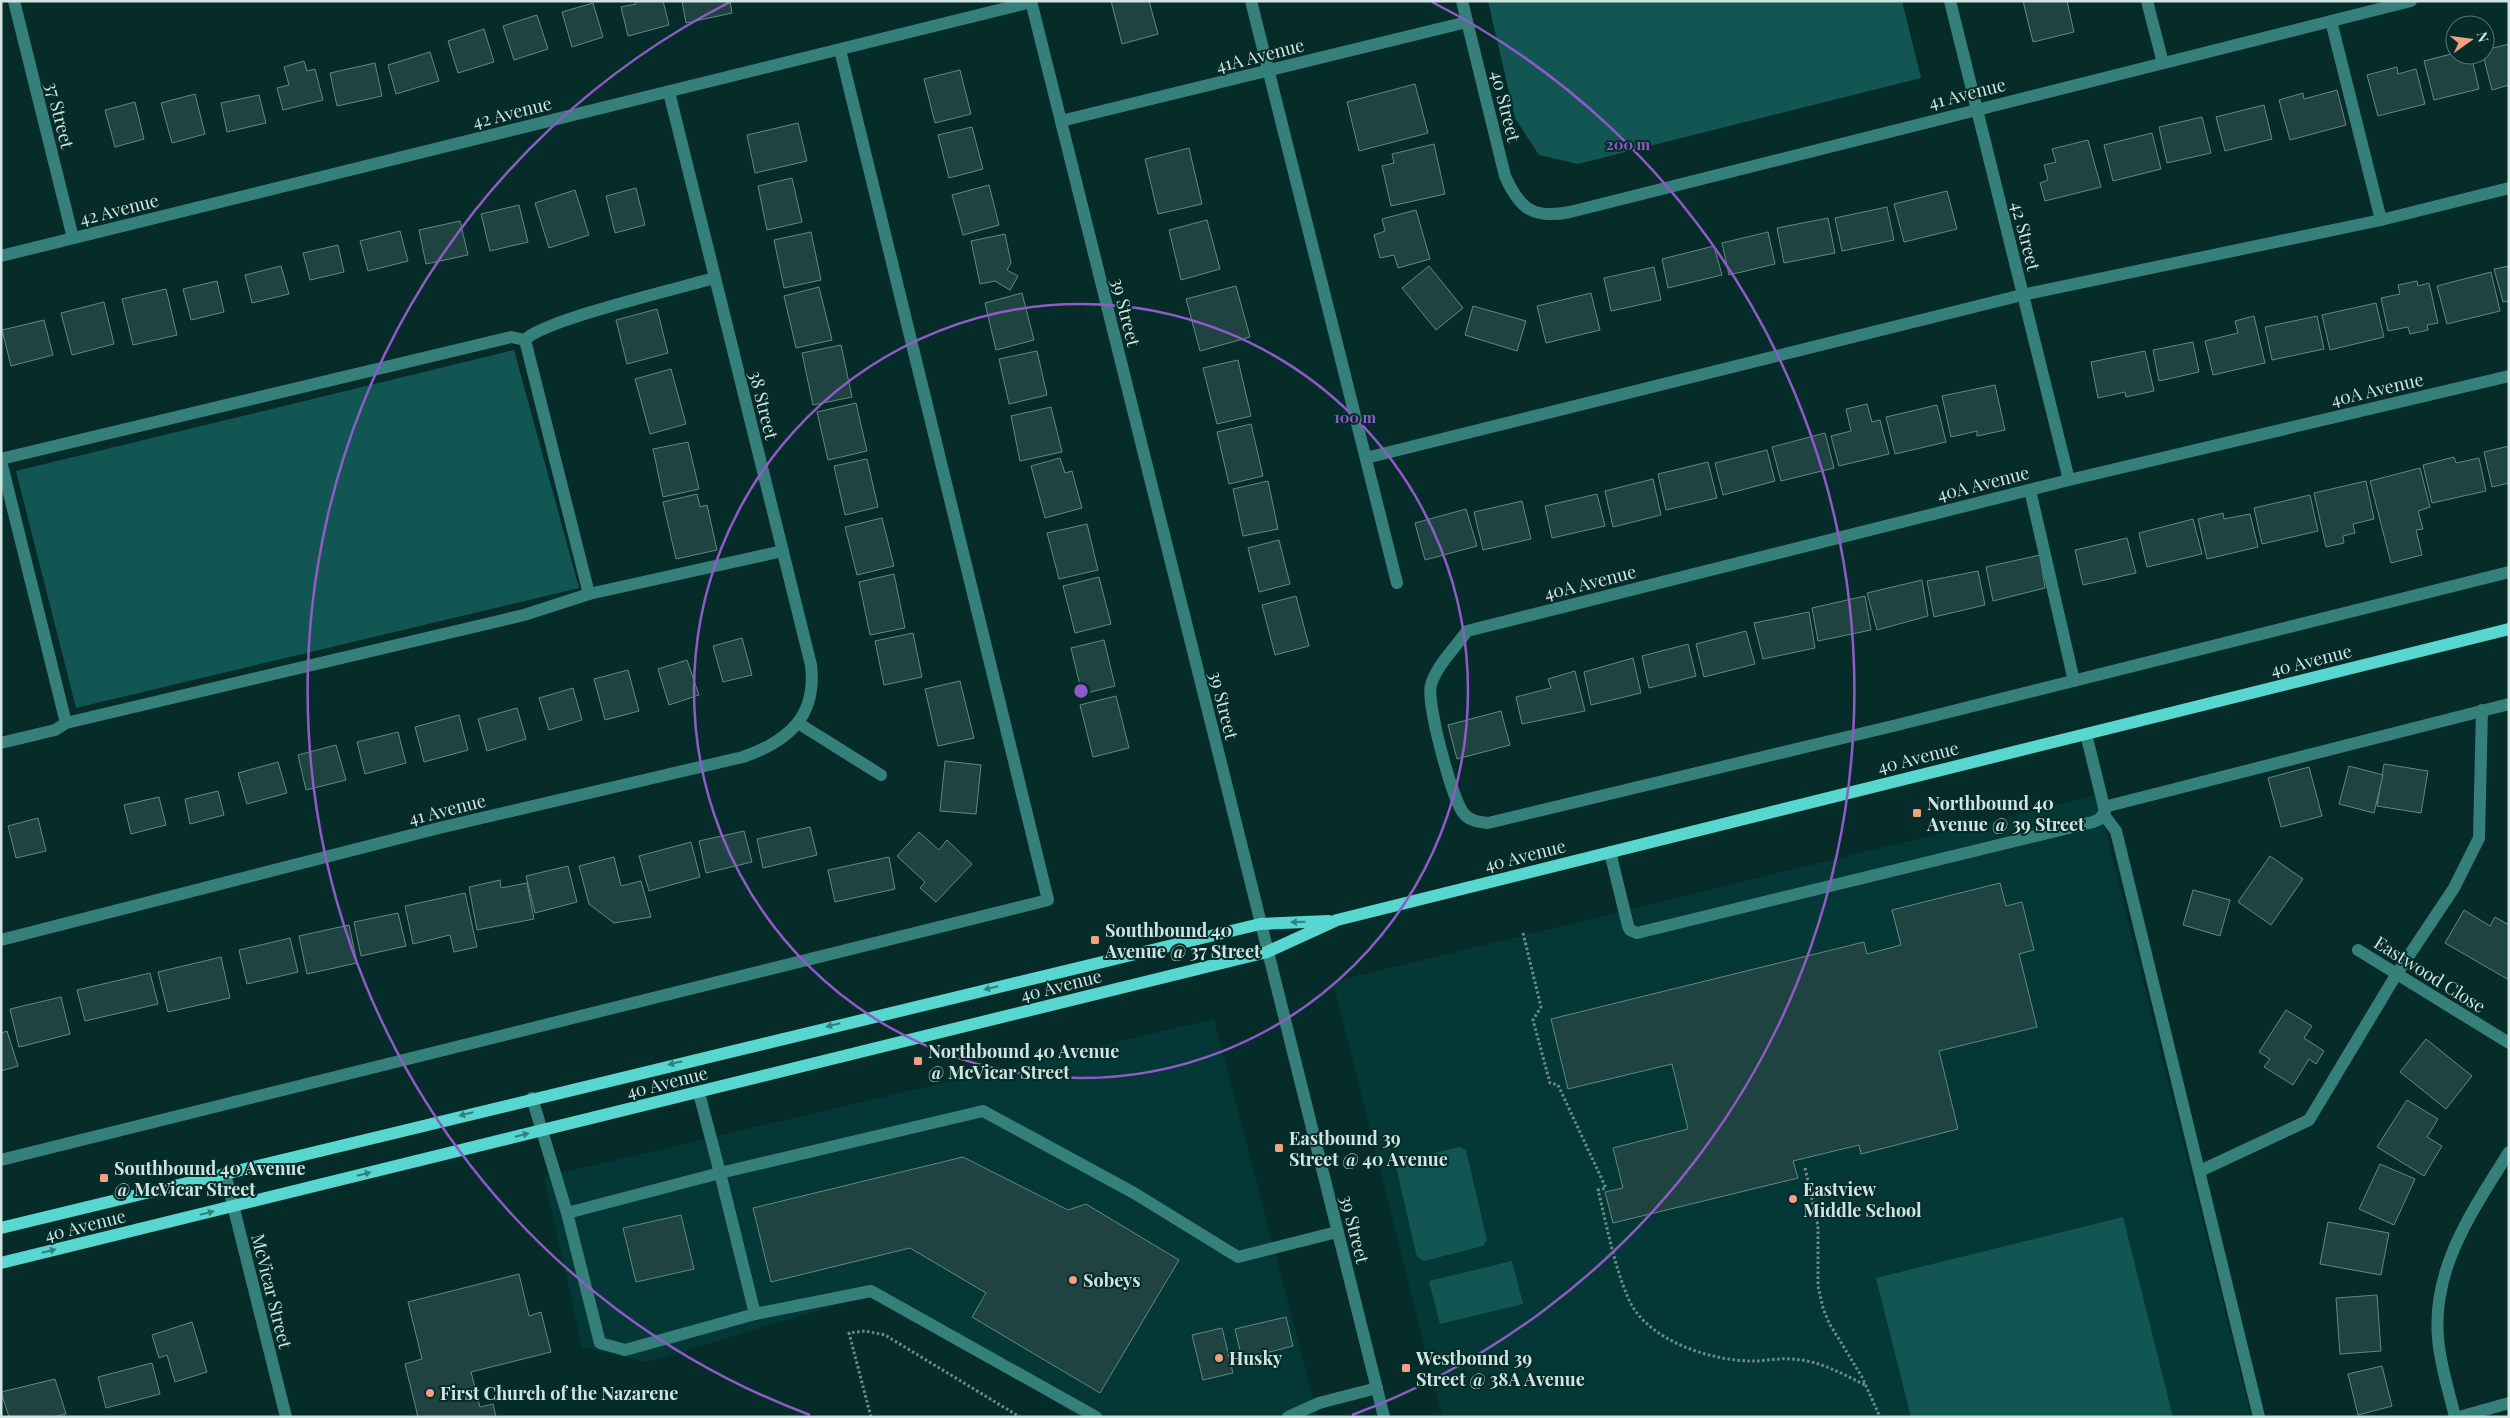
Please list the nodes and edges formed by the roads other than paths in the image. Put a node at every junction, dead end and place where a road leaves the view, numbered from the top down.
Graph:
1 (14, 1) edge
2 (1251, 1) edge
3 (1462, 1) edge
4 (1950, 1) edge
5 (2147, 1) edge
6 (2411, 1) edge
7 (1031, 2) edge
8 (2331, 21) junction
9 (1467, 22) junction
10 (840, 50) junction
11 (2163, 63) junction
12 (1269, 71) junction
13 (668, 92) junction
14 (1976, 108) junction
15 (1061, 121) junction
16 (2509, 188) edge
17 (1532, 211) joint
18 (2381, 220) junction
19 (72, 238) junction
20 (1, 256) edge
21 (714, 278) junction
22 (2022, 295) junction
23 (525, 340) junction
24 (2509, 376) edge
25 (1366, 458) junction
26 (1, 460) edge
27 (2069, 480) junction
28 (2030, 490) junction
29 (783, 551) junction
30 (2509, 572) edge
31 (1397, 583) dead end
32 (589, 594) junction
33 (2509, 629) edge
34 (2074, 681) junction
35 (2509, 704) edge
36 (2482, 710) junction
37 (66, 723) junction
38 (798, 724) junction
39 (2086, 734) junction
40 (1, 743) edge
41 (881, 775) dead end
42 (2104, 811) junction
43 (1610, 852) junction
44 (1337, 920) junction
45 (1260, 924) junction
46 (1, 940) edge
47 (2358, 950) dead end
48 (1267, 952) junction
49 (2396, 976) junction
50 (2509, 1043) edge
51 (699, 1093) junction
52 (532, 1098) junction
53 (540, 1131) junction
54 (2509, 1152) edge
55 (1, 1160) edge
56 (2200, 1171) junction
57 (226, 1173) junction
58 (720, 1173) junction
59 (233, 1206) junction
60 (566, 1213) junction
61 (1, 1228) edge
62 (1337, 1232) junction
63 (1, 1263) edge
64 (755, 1314) junction
65 (1377, 1388) junction
66 (2509, 1403) edge
67 (286, 1417) edge
68 (1096, 1417) edge
69 (1288, 1417) edge
70 (1384, 1417) edge
71 (2259, 1417) edge
72 (2457, 1417) edge

1 - 19 street, 37 Street
2 - 12 street
3 - 9 street, 40 Street
4 - 14 street, 42 Street
5 - 11 street
6 - 8 street, 41 Avenue
7 - 10 street, 42 Avenue
7 - 15 street, 39 Street
8 - 11 street, 41 Avenue
8 - 18 street
9 - 12 street, 41A Avenue
9 - 17 street, 40 Street
10 - 13 street, 42 Avenue
10 - 55 street
11 - 14 street, 41 Avenue
12 - 15 street, 41A Avenue
12 - 25 street
13 - 19 street, 42 Avenue
13 - 21 street, 38 Street
14 - 17 street, 41 Avenue
14 - 22 street, 42 Street
15 - 45 street, 39 Street
16 - 18 street
18 - 22 street
19 - 20 street, 42 Avenue
21 - 23 street
21 - 29 street, 38 Street
22 - 25 street
22 - 27 street, 42 Street
23 - 26 street
23 - 32 street
24 - 27 street, 40A Avenue
25 - 31 street
26 - 37 street
27 - 28 street, 40A Avenue
28 - 34 street
28 - 34 street, 40A Avenue
29 - 32 street
29 - 38 street, 38 Street
30 - 34 street
32 - 37 street
33 - 39 main road, 40 Avenue
35 - 36 street
36 - 42 street
36 - 49 street
37 - 40 street
38 - 41 street
38 - 46 street, 41 Avenue
39 - 42 street
39 - 43 main road, 40 Avenue
42 - 43 street
42 - 56 street
43 - 44 main road, 40 Avenue
44 -> 45 main road, 40 Avenue
44 - 48 main road, 40 Avenue
45 - 48 street, 39 Street
45 -> 52 main road, 40 Avenue
47 - 49 street, Eastwood Close
48 - 51 main road, 40 Avenue
48 - 62 street, 39 Street
49 - 50 street, Eastwood Close
49 - 56 street
51 - 53 main road, 40 Avenue
51 - 58 street
52 - 53 street
52 -> 57 main road, 40 Avenue
59 -> 53 main road, 40 Avenue
53 - 60 street
54 - 72 street
56 - 71 street
57 - 59 street, McVicar Street
57 - 61 main road, 40 Avenue
58 - 60 street
58 - 62 street
58 - 64 street
63 -> 59 main road, 40 Avenue
59 - 67 street, McVicar Street
60 - 64 street
62 - 65 street, 39 Street
64 - 68 street
65 - 69 street
65 - 70 street, 39 Street
66 - 72 street

